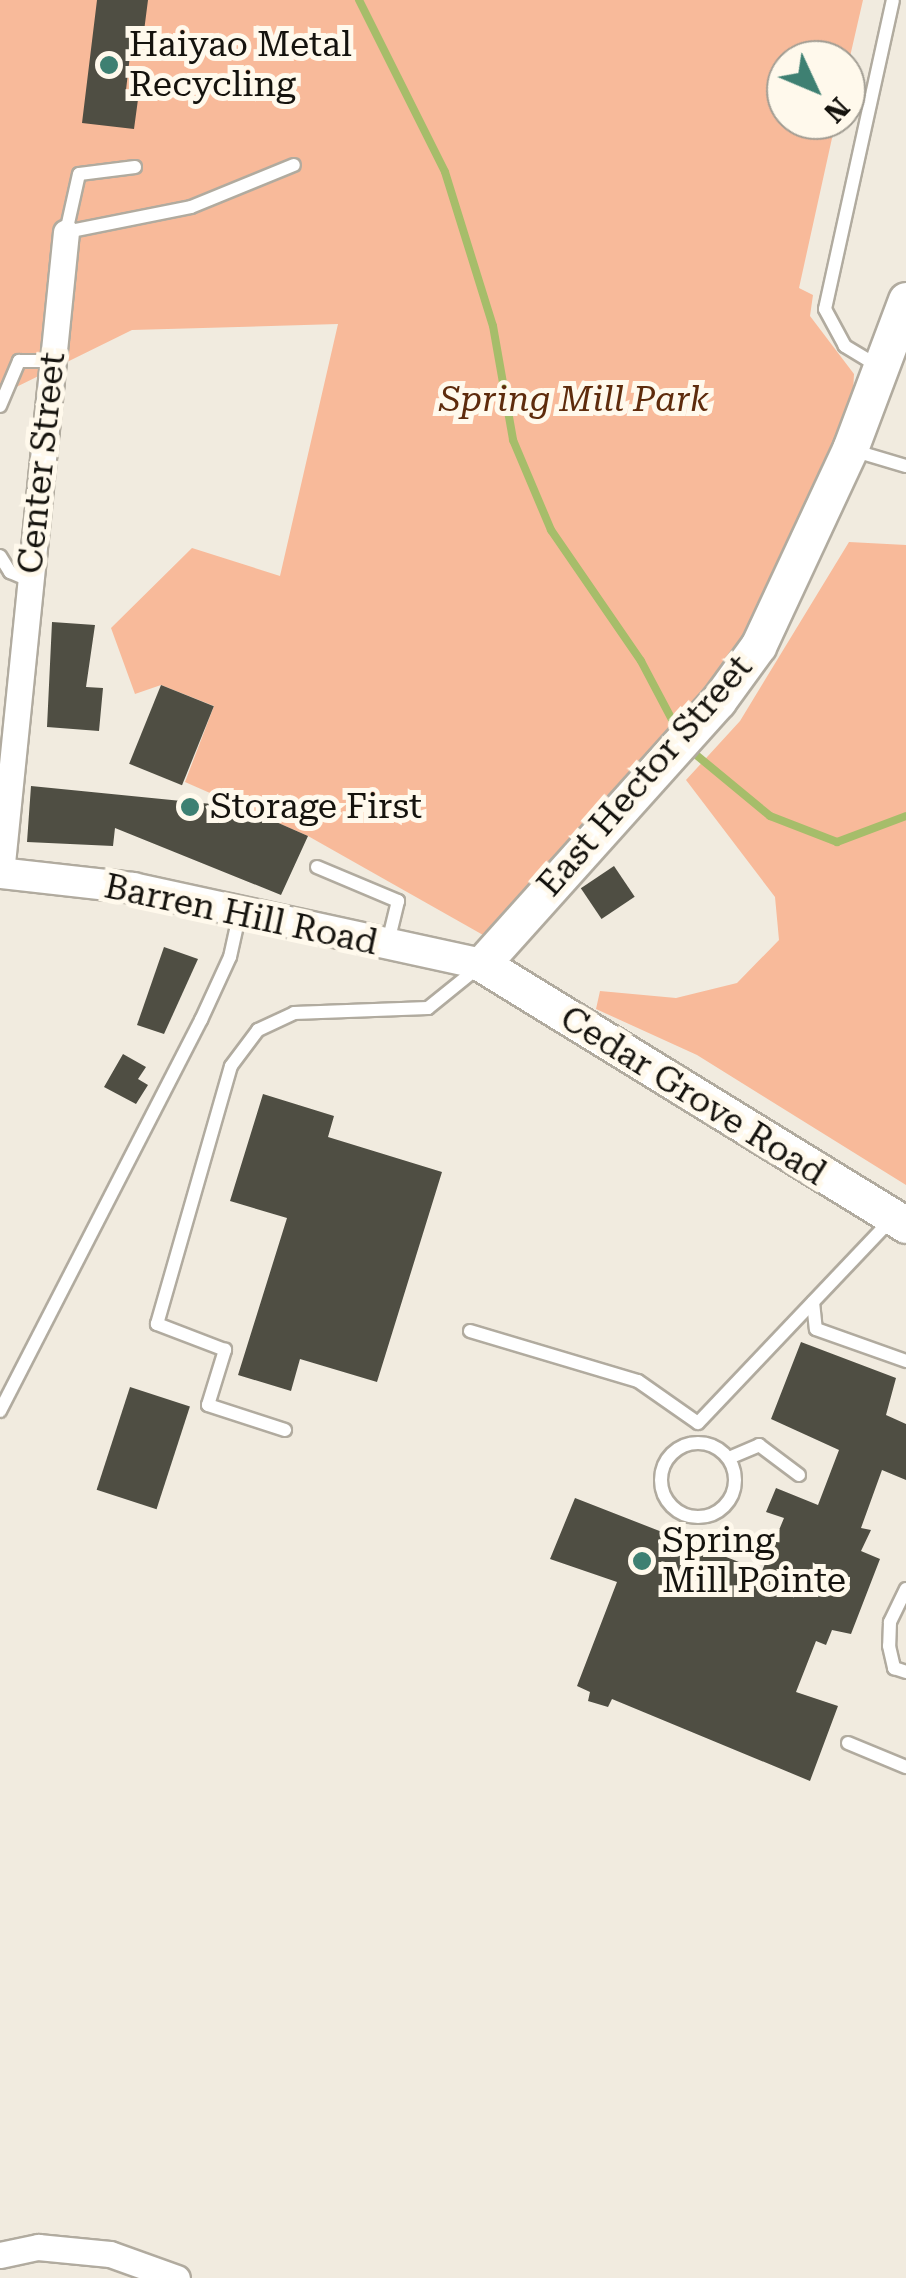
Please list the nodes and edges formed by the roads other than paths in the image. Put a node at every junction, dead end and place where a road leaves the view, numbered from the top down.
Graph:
1 (893, 0) edge
2 (294, 165) dead end
3 (136, 166) dead end
4 (66, 232) junction
5 (906, 300) edge
6 (52, 362) junction
7 (881, 367) junction
8 (0, 406) edge
9 (850, 449) junction
10 (906, 466) edge
11 (0, 556) edge
12 (31, 581) junction
13 (317, 866) dead end
14 (0, 873) edge
15 (240, 912) junction
16 (387, 945) junction
17 (482, 964) junction
18 (899, 1222) edge
19 (813, 1302) junction
20 (470, 1330) dead end
21 (906, 1362) edge
22 (0, 1411) edge
23 (698, 1423) junction
24 (285, 1430) dead end
25 (698, 1442) junction
26 (729, 1458) junction
27 (800, 1475) dead end
28 (906, 1589) edge
29 (906, 1672) edge
30 (848, 1744) dead end
31 (906, 1767) edge
32 (0, 2255) edge
33 (176, 2278) edge

1 - 7 lane
2 - 4 lane
3 - 4 lane
4 - 6 street, Center Street
5 - 7 main road, East Hector Street
6 - 8 lane
6 - 12 street, Center Street
7 - 9 main road, East Hector Street
9 - 10 lane
9 - 17 main road, East Hector Street
11 - 12 lane
12 - 14 street, Center Street
13 - 16 lane
14 - 15 street, Barren Hill Road
15 - 16 street, Barren Hill Road
15 - 22 lane
16 - 17 street, Barren Hill Road
17 - 18 main road, Cedar Grove Road
17 - 24 lane
18 - 19 lane
19 - 21 lane
19 - 23 lane
20 - 23 lane
23 - 25 lane
25 - 26 lane
25 - 26 lane
26 - 27 lane
28 - 29 lane
30 - 31 lane
32 - 33 street

